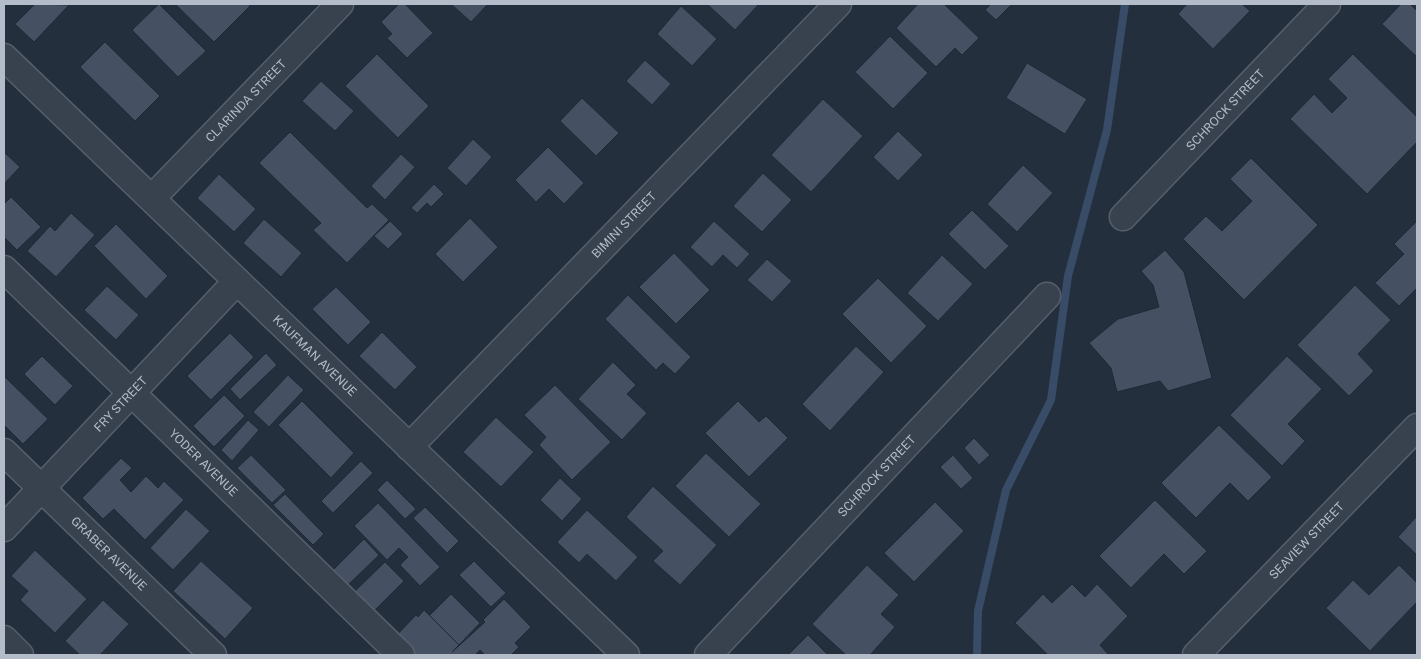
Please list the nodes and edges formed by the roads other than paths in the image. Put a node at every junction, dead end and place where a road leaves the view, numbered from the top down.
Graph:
1 (340, 4) edge
2 (838, 4) edge
3 (1327, 4) edge
4 (4, 57) edge
5 (152, 198) junction
6 (1123, 217) dead end
7 (4, 269) edge
8 (238, 281) junction
9 (1047, 296) dead end
10 (132, 393) junction
11 (1417, 427) edge
12 (409, 447) junction
13 (4, 452) edge
14 (41, 488) junction
15 (4, 528) edge
16 (4, 639) edge
17 (20, 655) edge
18 (213, 655) edge
19 (401, 655) edge
20 (626, 655) edge
21 (708, 655) edge
22 (1196, 655) edge

1 - 5 street, CLARINDA STREET
2 - 12 street, BIMINI STREET
3 - 6 street, SCHROCK STREET
4 - 5 street, KAUFMAN AVENUE
5 - 8 street, KAUFMAN AVENUE
7 - 10 street, YODER AVENUE
8 - 10 street, FRY STREET
8 - 12 street, KAUFMAN AVENUE
9 - 21 street, SCHROCK STREET
10 - 14 street, FRY STREET
10 - 19 street, YODER AVENUE
11 - 22 street, SEAVIEW STREET
12 - 20 street, KAUFMAN AVENUE
13 - 14 street, GRABER AVENUE
14 - 15 street, FRY STREET
14 - 18 street, GRABER AVENUE
16 - 17 street

